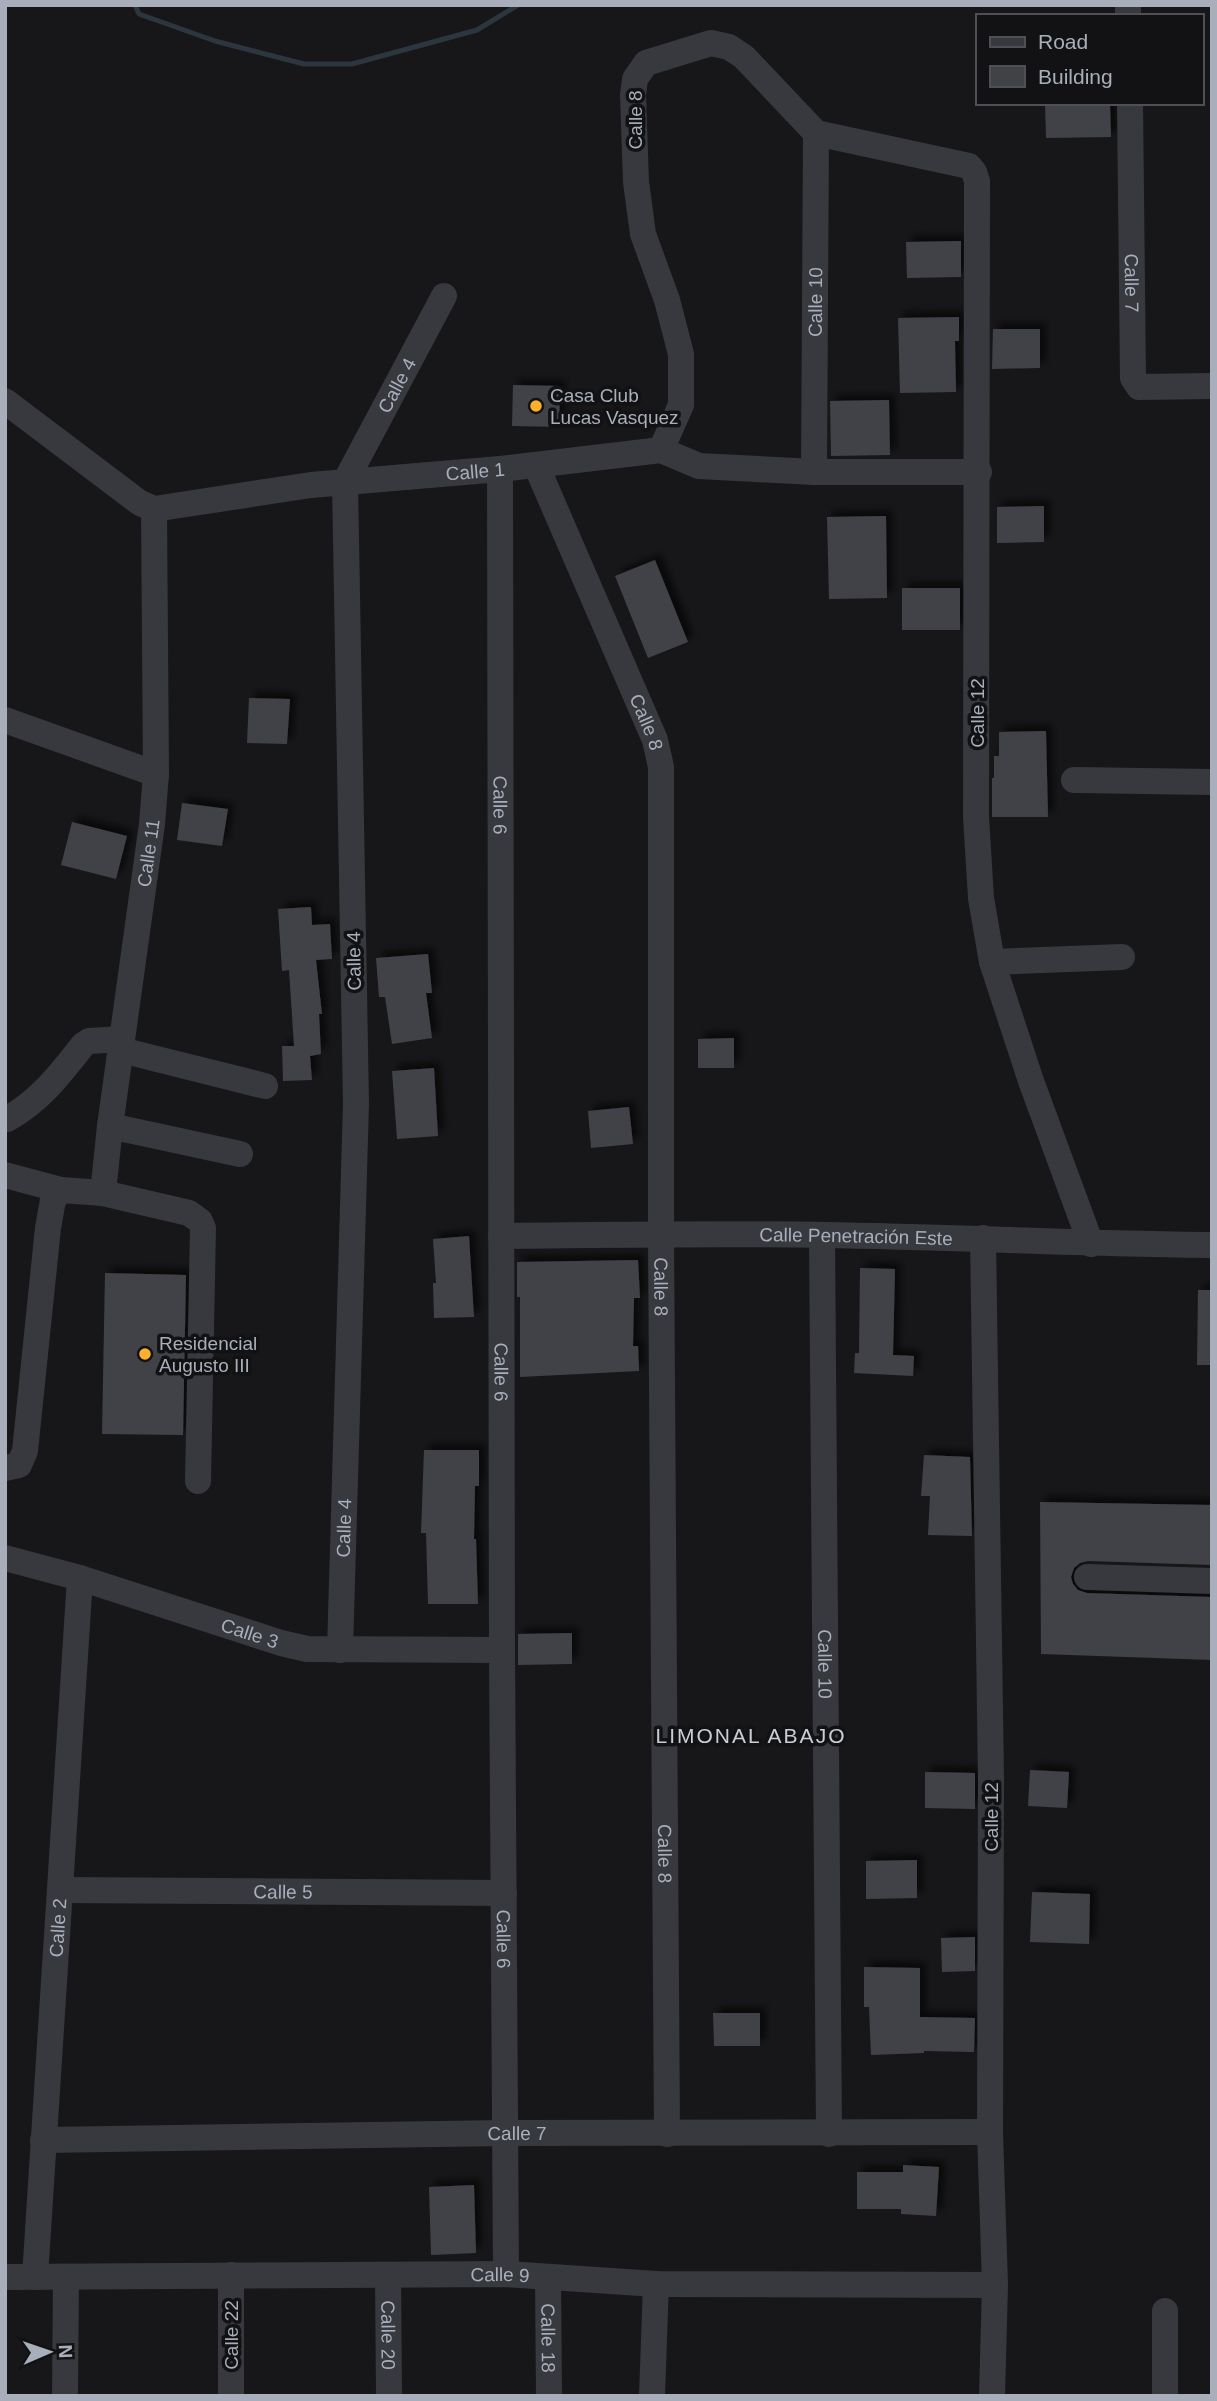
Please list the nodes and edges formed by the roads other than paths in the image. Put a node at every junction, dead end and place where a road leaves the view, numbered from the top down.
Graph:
1 (1129, 105) edge
2 (817, 133) junction
3 (444, 296) dead end
4 (1212, 386) edge
5 (5, 401) edge
6 (661, 450) junction
7 (536, 465) junction
8 (500, 469) junction
9 (814, 472) junction
10 (979, 472) junction
11 (345, 482) junction
12 (154, 509) junction
13 (5, 720) edge
14 (156, 774) junction
15 (1074, 779) dead end
16 (1212, 782) edge
17 (1122, 957) dead end
18 (992, 962) junction
19 (121, 1044) junction
20 (265, 1086) dead end
21 (7, 1119) edge
22 (110, 1126) junction
23 (240, 1154) dead end
24 (5, 1175) edge
25 (61, 1190) junction
26 (103, 1193) junction
27 (661, 1235) junction
28 (822, 1235) junction
29 (501, 1236) junction
30 (983, 1238) junction
31 (1091, 1244) junction
32 (1212, 1245) edge
33 (5, 1468) edge
34 (198, 1481) dead end
35 (5, 1558) edge
36 (1087, 1577) dead end
37 (80, 1578) junction
38 (1212, 1581) edge
39 (340, 1650) junction
40 (502, 1650) junction
41 (61, 1890) junction
42 (504, 1893) junction
43 (990, 2132) junction
44 (505, 2133) junction
45 (667, 2134) junction
46 (829, 2134) junction
47 (43, 2140) junction
48 (506, 2274) junction
49 (231, 2275) junction
50 (388, 2275) junction
51 (5, 2277) edge
52 (35, 2277) junction
53 (66, 2277) junction
54 (548, 2278) junction
55 (656, 2284) junction
56 (995, 2285) junction
57 (1165, 2311) dead end
58 (65, 2396) edge
59 (231, 2396) edge
60 (389, 2396) edge
61 (549, 2396) edge
62 (652, 2396) edge
63 (992, 2396) edge
64 (1164, 2396) edge

1 - 4 street, Calle 7
2 - 6 street, Calle 8
2 - 9 street, Calle 10
2 - 10 street, Calle 12
3 - 11 street, Calle 4
5 - 12 street
6 - 7 street, Calle 1
6 - 9 street, Calle 1
7 - 8 street, Calle 1
7 - 27 street, Calle 8
8 - 11 street, Calle 1
8 - 29 street, Calle 6
9 - 10 street, Calle 1
10 - 18 street, Calle 12
11 - 12 street, Calle 1
11 - 39 street, Calle 4
12 - 14 street, Calle 11
13 - 14 street
14 - 19 street, Calle 11
15 - 16 street
17 - 18 street
18 - 31 street, Calle 12
19 - 20 street
19 - 21 street
19 - 22 street, Calle 11
22 - 23 street
22 - 26 street, Calle 11
24 - 25 street
25 - 26 street
25 - 33 street
26 - 34 street
27 - 28 street, Calle Penetración Este
27 - 29 street, Calle Penetración Este
27 - 45 street, Calle 8
28 - 30 street, Calle Penetración Este
28 - 46 street, Calle 10
29 - 40 street, Calle 6
30 - 31 street, Calle Penetración Este
30 - 43 street, Calle 12
31 - 32 street, Calle Penetración Este
35 - 37 street, Calle 3
36 - 38 street
37 - 39 street, Calle 3
37 - 41 street, Calle 2
39 - 40 street, Calle 3
40 - 42 street, Calle 6
41 - 42 street, Calle 5
41 - 47 street, Calle 2
42 - 44 street, Calle 6
43 - 46 street, Calle 7
43 - 56 street, Calle 12
44 - 45 street, Calle 7
44 - 47 street, Calle 7
44 - 48 street, Calle 6
45 - 46 street, Calle 7
47 - 52 street, Calle 2
48 - 50 street, Calle 9
48 - 54 street, Calle 9
49 - 50 street, Calle 9
49 - 53 street, Calle 9
49 - 59 street, Calle 22
50 - 60 street, Calle 20
51 - 52 street, Calle 9
52 - 53 street, Calle 9
53 - 58 street
54 - 55 street, Calle 9
54 - 61 street, Calle 18
55 - 56 street, Calle 9
55 - 62 street
56 - 63 street, Calle 12
57 - 64 street

